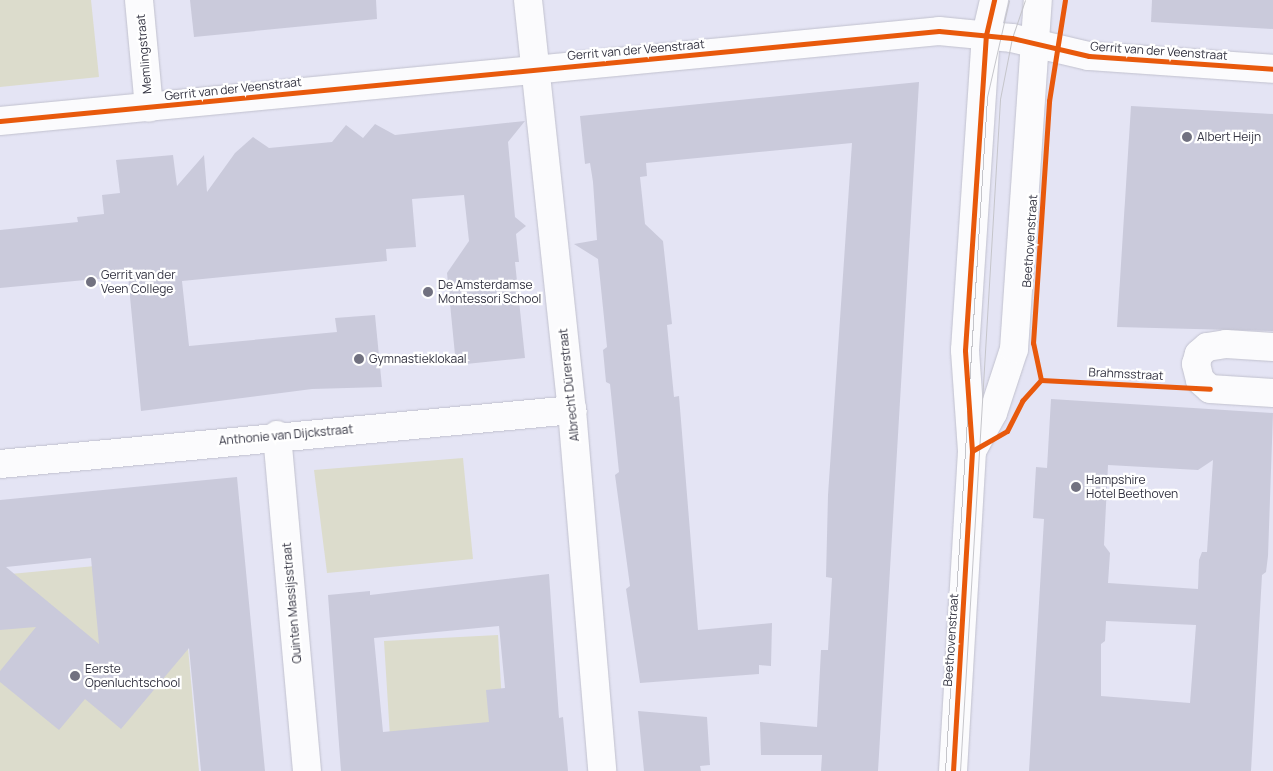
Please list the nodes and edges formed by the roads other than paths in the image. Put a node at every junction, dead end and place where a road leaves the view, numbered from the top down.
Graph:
1 (139, 0) edge
2 (528, 0) edge
3 (994, 0) edge
4 (1038, 0) edge
5 (986, 35) junction
6 (1036, 45) junction
7 (1273, 69) edge
8 (534, 70) junction
9 (150, 108) junction
10 (0, 121) edge
11 (1273, 347) edge
12 (1273, 393) edge
13 (572, 410) junction
14 (277, 435) junction
15 (972, 451) junction
16 (0, 464) edge
17 (307, 771) edge
18 (602, 771) edge
19 (953, 771) edge

1 - 9 street, Memlingstraat
2 - 8 street, Albrecht Dürerstraat
3 - 5 street, Beethovenstraat
4 - 6 street, Beethovenstraat
5 - 6 street, Gerrit van der Veenstraat
5 - 8 street, Gerrit van der Veenstraat
5 - 15 street, Beethovenstraat
6 - 7 street, Gerrit van der Veenstraat
6 - 15 street, Beethovenstraat
8 - 9 street, Gerrit van der Veenstraat
8 - 13 street, Albrecht Dürerstraat
9 - 10 street, Gerrit van der Veenstraat
11 - 12 street
13 - 14 street, Anthonie van Dijckstraat
13 - 18 street, Albrecht Dürerstraat
14 - 16 street, Anthonie van Dijckstraat
14 - 17 street, Quinten Massijsstraat
15 - 19 street, Beethovenstraat

